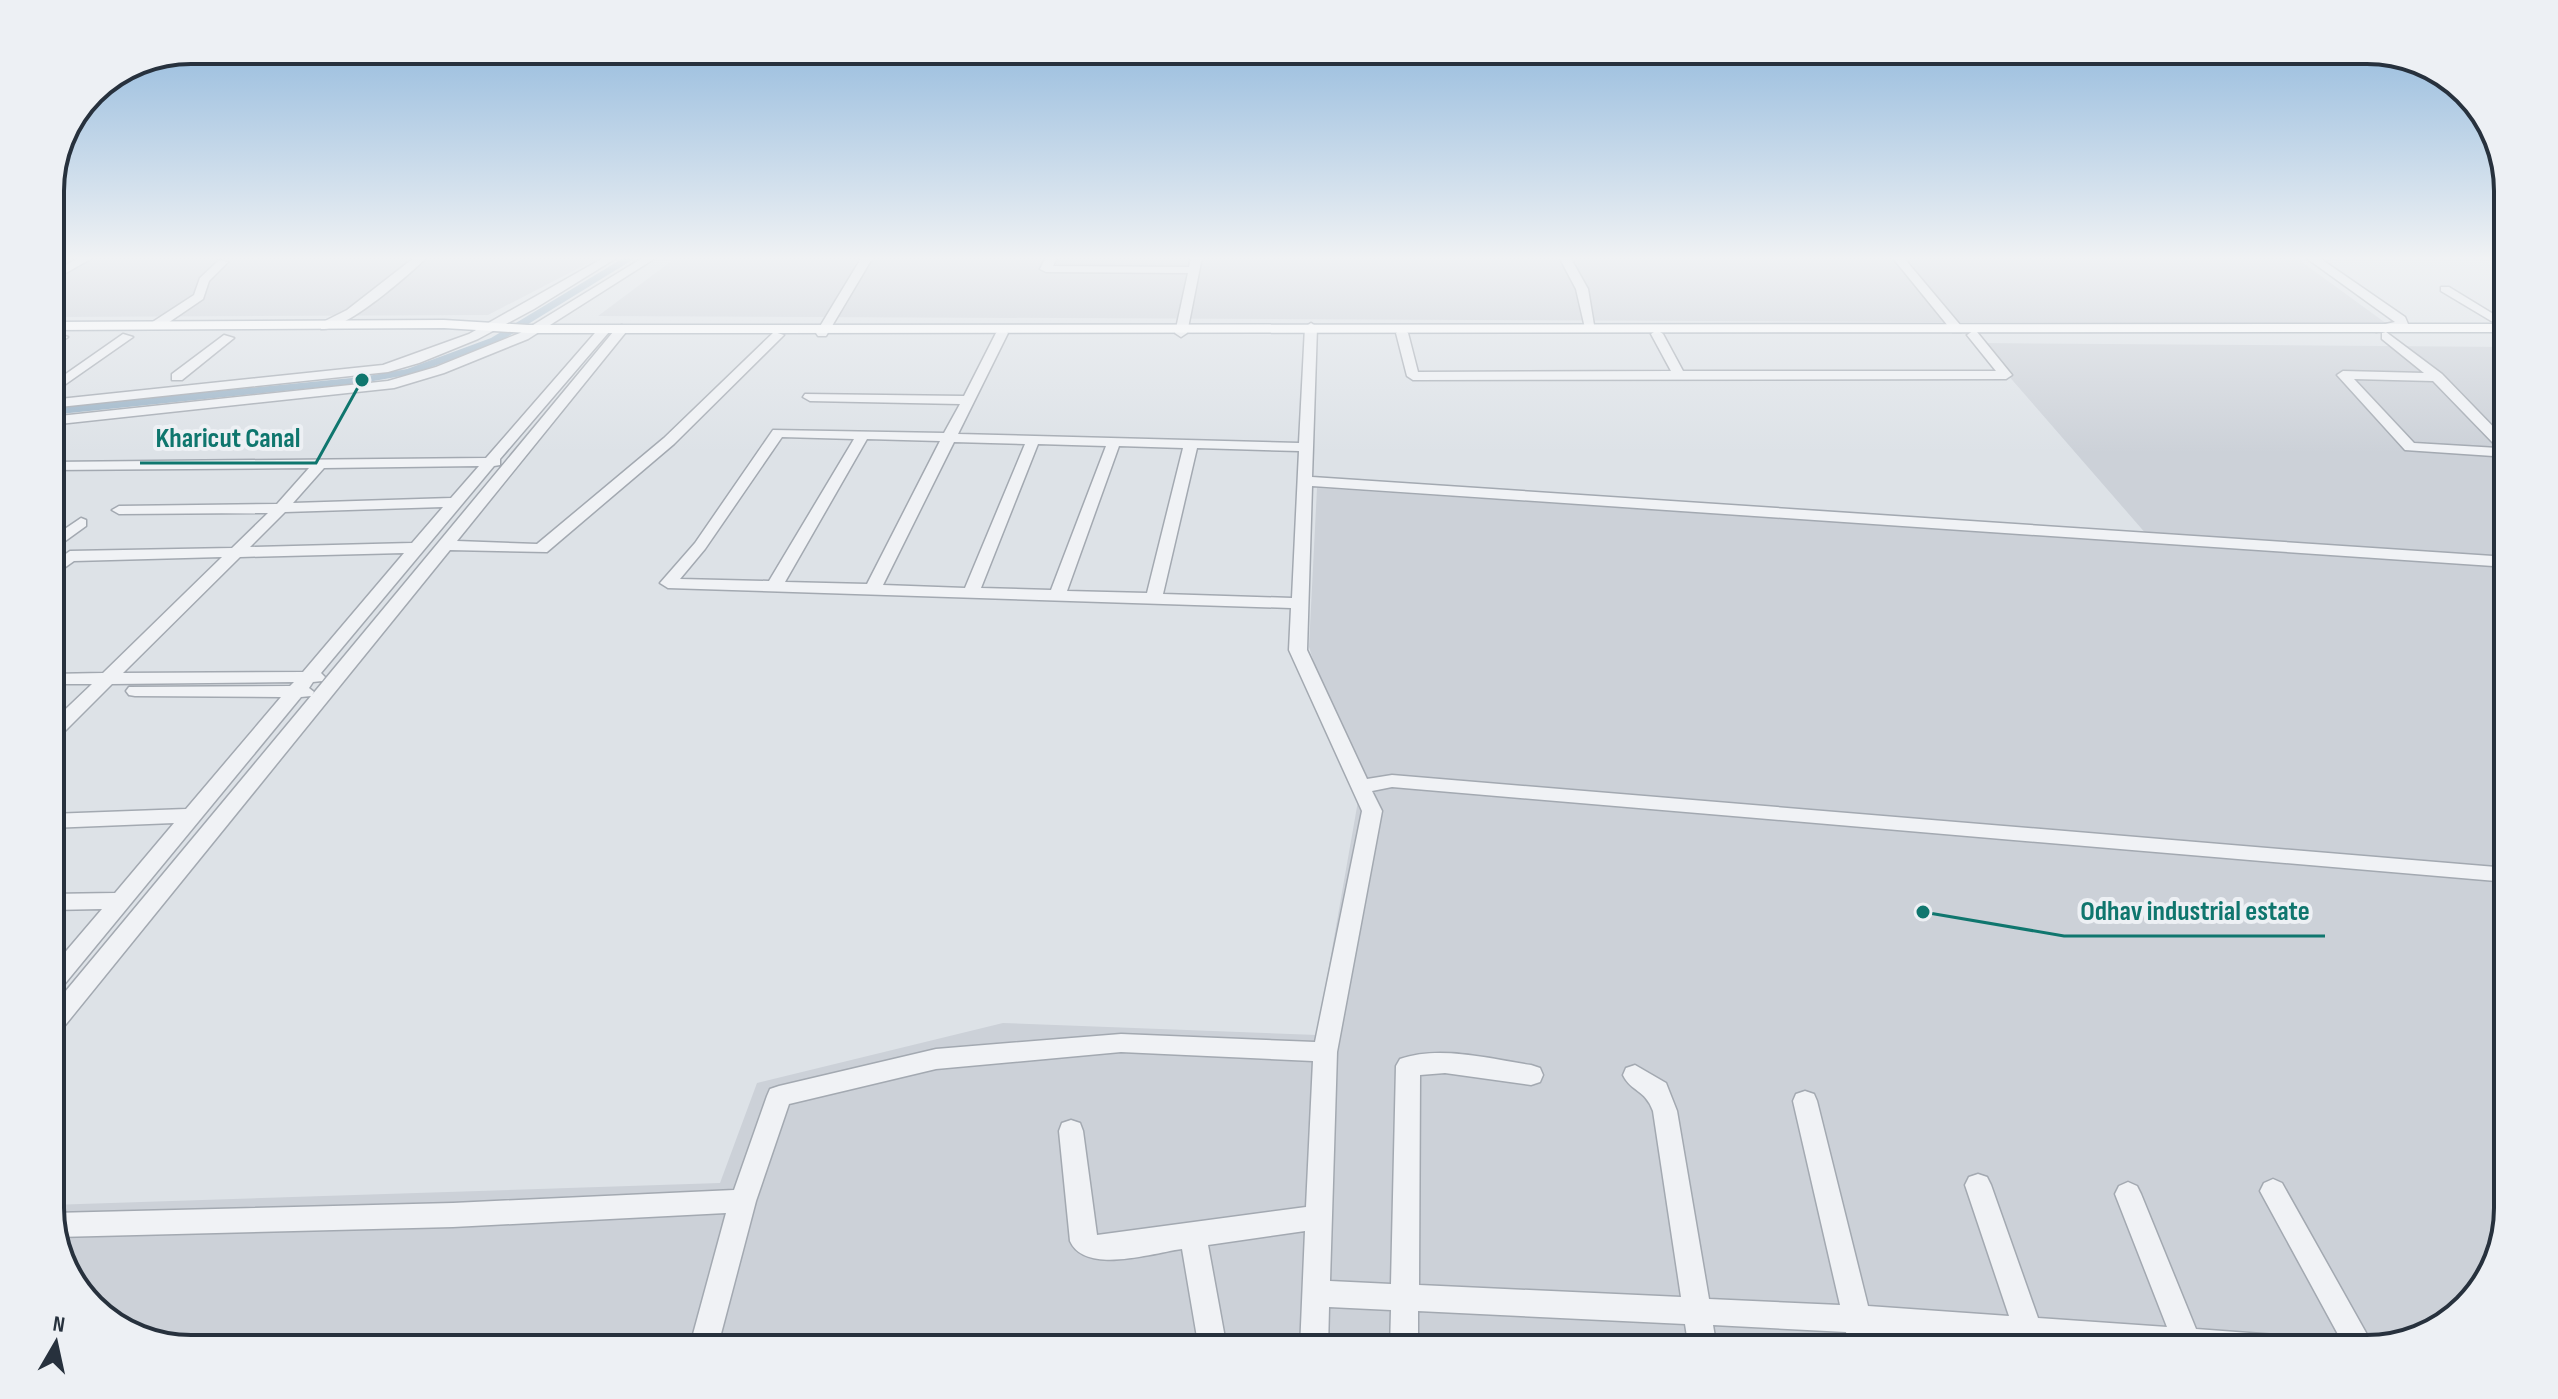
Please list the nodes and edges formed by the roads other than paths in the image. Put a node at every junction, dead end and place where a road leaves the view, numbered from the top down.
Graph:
1 (161, 322) edge
2 (318, 322) edge
3 (347, 322) edge
4 (504, 322) edge
5 (545, 322) edge
6 (833, 322) edge
7 (834, 322) edge
8 (1184, 322) edge
9 (1590, 322) edge
10 (1951, 322) edge
11 (2408, 322) edge
12 (2409, 322) edge
13 (64, 326) edge
14 (155, 326) junction
15 (2414, 326) junction
16 (1591, 328) junction
17 (1957, 329) junction
18 (829, 330) junction
19 (1182, 330) junction
20 (1311, 330) junction
21 (2494, 330) edge
22 (490, 331) junction
23 (529, 332) junction
24 (2382, 332) junction
25 (611, 333) junction
26 (1002, 333) junction
27 (1402, 333) junction
28 (1657, 334) junction
29 (778, 335) junction
30 (1973, 335) junction
31 (127, 337) junction
32 (228, 338) junction
33 (64, 340) edge
34 (1679, 375) junction
35 (177, 377) dead end
36 (2437, 377) junction
37 (64, 381) edge
38 (810, 397) dead end
39 (967, 400) junction
40 (64, 403) edge
41 (64, 420) edge
42 (863, 435) junction
43 (2494, 437) edge
44 (947, 438) junction
45 (1033, 440) junction
46 (1114, 442) junction
47 (1191, 444) junction
48 (1307, 447) junction
49 (2494, 451) edge
50 (513, 461) junction
51 (491, 462) junction
52 (320, 464) junction
53 (64, 466) edge
54 (1306, 481) junction
55 (456, 502) junction
56 (281, 508) junction
57 (119, 510) dead end
58 (81, 523) dead end
59 (64, 536) edge
60 (443, 545) junction
61 (416, 548) junction
62 (238, 551) junction
63 (64, 561) edge
64 (2494, 561) edge
65 (773, 588) junction
66 (872, 590) junction
67 (971, 593) junction
68 (1057, 596) junction
69 (1154, 598) junction
70 (1301, 603) junction
71 (336, 677) junction
72 (64, 680) edge
73 (101, 684) junction
74 (302, 685) junction
75 (64, 688) edge
76 (324, 692) junction
77 (64, 721) edge
78 (1361, 786) junction
79 (193, 816) junction
80 (64, 821) edge
81 (2494, 874) edge
82 (122, 901) junction
83 (64, 902) edge
84 (64, 969) edge
85 (64, 1010) edge
86 (1325, 1052) junction
87 (1531, 1075) dead end
88 (1635, 1075) dead end
89 (1805, 1101) dead end
90 (1071, 1131) dead end
91 (1978, 1185) dead end
92 (2273, 1191) dead end
93 (2128, 1194) dead end
94 (743, 1201) junction
95 (1319, 1217) junction
96 (65, 1225) edge
97 (1193, 1236) junction
98 (1316, 1293) junction
99 (1404, 1295) junction
100 (1696, 1309) junction
101 (1857, 1319) junction
102 (707, 1335) edge
103 (1211, 1335) edge
104 (1314, 1335) edge
105 (1404, 1335) edge
106 (1701, 1335) edge
107 (1861, 1335) edge
108 (1996, 1335) edge
109 (2030, 1335) edge
110 (2185, 1335) edge
111 (2353, 1335) edge

1 - 14 street
2 - 14 main road
3 - 22 main road
4 - 22 street
5 - 23 street
6 - 18 street
7 - 18 street
8 - 19 street
9 - 16 street
10 - 17 street
11 - 15 street
12 - 15 street
13 - 14 main road
15 - 21 main road
15 - 24 main road
15 - 24 street
16 - 17 main road
16 - 20 main road
17 - 24 main road
18 - 19 main road
18 - 25 main road
18 - 26 main road
18 - 29 main road
19 - 20 main road
19 - 26 main road
20 - 27 main road
20 - 48 street
22 - 23 main road
22 - 32 main road
22 - 40 street
23 - 25 main road
23 - 41 street
24 - 30 main road
24 - 36 street
25 - 29 main road
25 - 50 street
25 - 51 street
26 - 39 street
27 - 28 main road
27 - 34 street
28 - 30 main road
28 - 34 street
29 - 60 street
30 - 34 street
31 - 32 main road
31 - 33 main road
31 - 37 street
32 - 35 street
36 - 43 street
36 - 49 street
38 - 39 street
39 - 44 street
42 - 44 street
42 - 65 street
42 - 65 street
44 - 45 street
44 - 66 street
45 - 46 street
45 - 67 street
46 - 47 street
46 - 68 street
47 - 48 street
47 - 69 street
48 - 54 street
50 - 51 street
50 - 60 street
51 - 52 street
51 - 55 street
52 - 53 street
52 - 56 street
54 - 64 street
54 - 70 street
55 - 56 street
55 - 61 street
56 - 57 street
56 - 62 street
58 - 59 street
60 - 71 street
61 - 62 street
61 - 74 street
62 - 63 street
62 - 73 street
65 - 66 street
66 - 67 street
67 - 68 street
68 - 69 street
69 - 70 street
70 - 78 street
71 - 74 street
71 - 76 street
72 - 73 street
73 - 74 street
73 - 75 street
73 - 77 street
74 - 76 street
74 - 79 street
76 - 85 street
78 - 81 street
78 - 86 street
79 - 80 street
79 - 82 street
82 - 83 street
82 - 84 street
86 - 94 street
86 - 95 street
87 - 99 street
88 - 100 street
89 - 101 street
90 - 97 street
91 - 109 street
92 - 111 street
93 - 110 street
94 - 96 street
94 - 102 street
95 - 97 street
95 - 98 street
97 - 103 street
98 - 99 street
98 - 104 street
99 - 100 street
99 - 105 street
100 - 101 street
100 - 106 street
101 - 107 street
101 - 108 street

